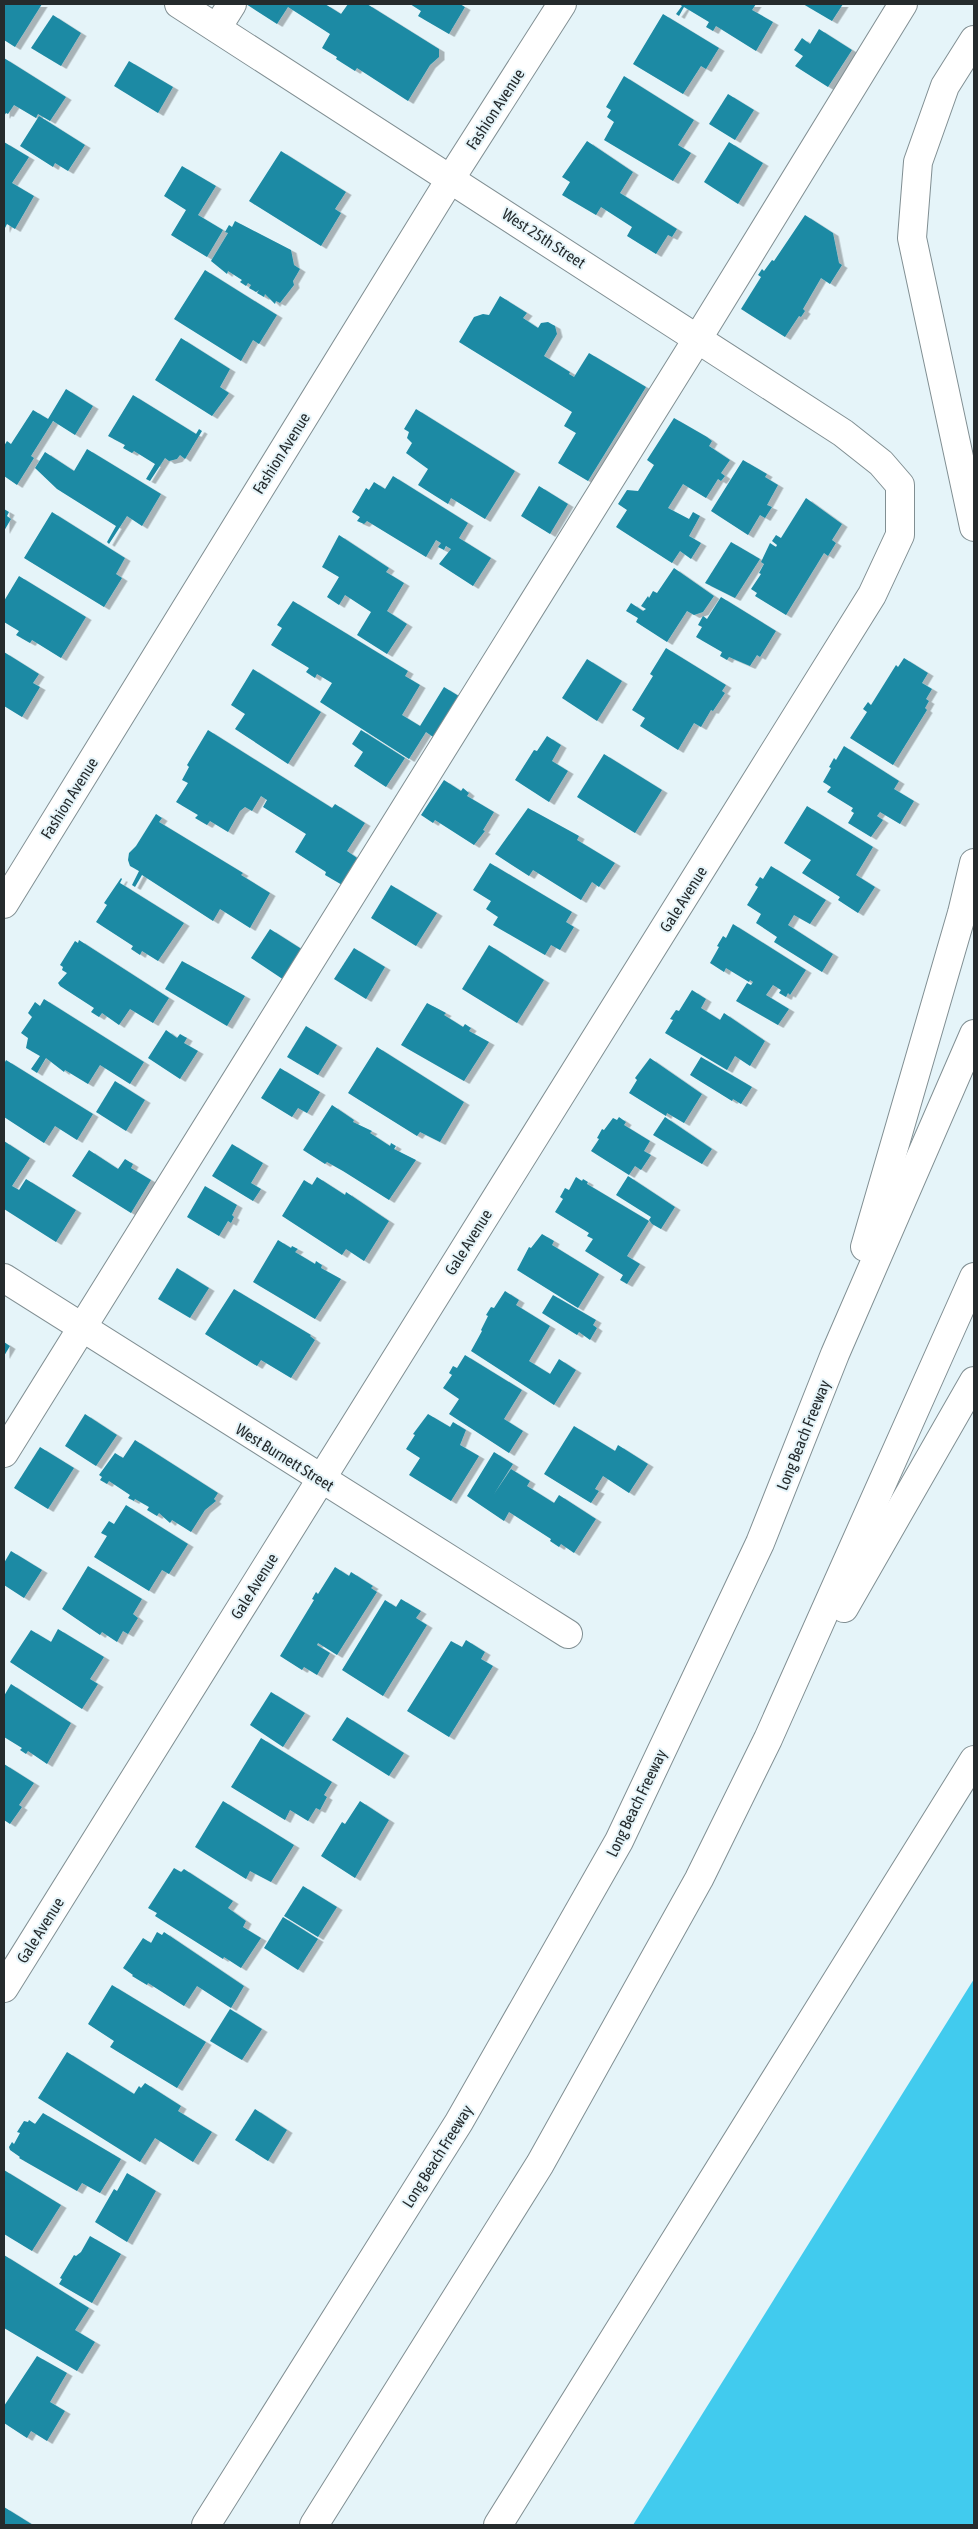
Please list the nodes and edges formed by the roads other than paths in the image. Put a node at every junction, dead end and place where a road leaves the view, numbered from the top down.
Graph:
1 (179, 4) edge
2 (232, 4) edge
3 (562, 4) edge
4 (903, 4) edge
5 (217, 28) junction
6 (974, 40) edge
7 (451, 178) junction
8 (698, 338) junction
9 (900, 485) joint
10 (974, 527) edge
11 (974, 863) edge
12 (4, 904) edge
13 (974, 1034) edge
14 (974, 1277) edge
15 (4, 1278) edge
16 (82, 1329) junction
17 (834, 1354) junction
18 (974, 1381) edge
19 (4, 1452) edge
20 (321, 1479) junction
21 (568, 1634) dead end
22 (768, 1739) junction
23 (974, 1760) edge
24 (4, 1988) edge
25 (206, 2525) edge
26 (314, 2525) edge
27 (498, 2525) edge

1 - 5 main road, West 25th Street
2 - 5 main road
3 - 7 main road, Fashion Avenue
4 - 8 main road
5 - 7 main road, West 25th Street
6 - 10 main road
7 - 8 main road, West 25th Street
7 - 12 main road, Fashion Avenue
8 - 9 main road, West 25th Street
8 - 16 main road
9 - 20 main road, Gale Avenue
11 - 17 main road
13 - 17 main road, Long Beach Freeway
14 - 22 main road
15 - 16 main road, West Burnett Street
16 - 19 main road
16 - 20 main road, West Burnett Street
17 - 25 main road, Long Beach Freeway
18 - 22 main road
20 - 21 main road, West Burnett Street
20 - 24 main road, Gale Avenue
22 - 26 main road
23 - 27 main road

